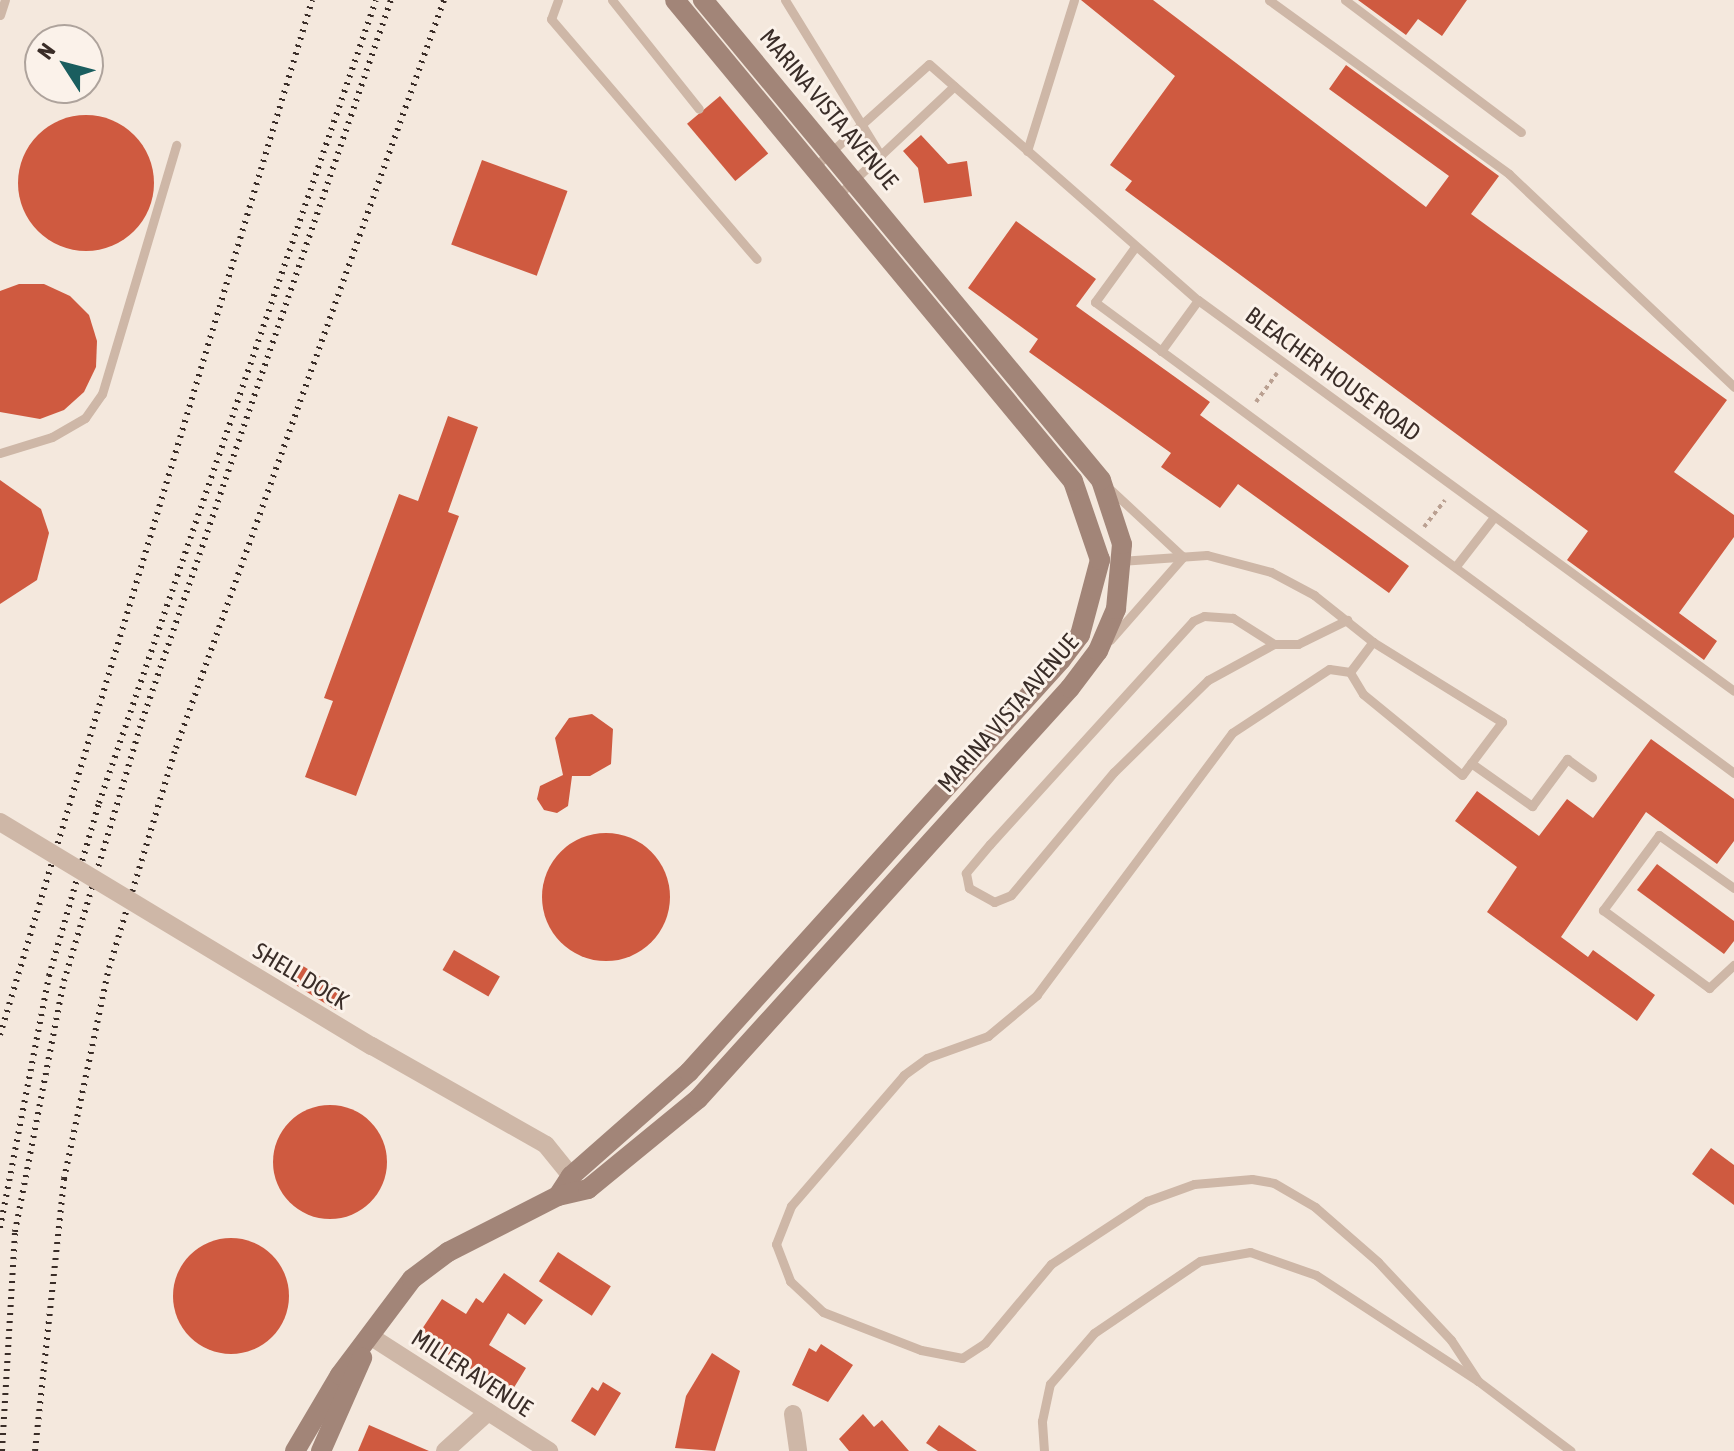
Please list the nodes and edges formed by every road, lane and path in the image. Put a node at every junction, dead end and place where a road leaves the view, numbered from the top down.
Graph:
1 (5, 0) edge
2 (558, 0) edge
3 (612, 0) edge
4 (675, 0) edge
5 (703, 0) edge
6 (785, 0) edge
7 (1074, 0) edge
8 (1269, 0) edge
9 (1345, 0) edge
10 (0, 15) edge
11 (954, 86) junction
12 (699, 109) dead end
13 (861, 125) junction
14 (1521, 132) dead end
15 (176, 145) dead end
16 (1027, 151) junction
17 (831, 152) junction
18 (881, 156) junction
19 (812, 169) junction
20 (855, 180) junction
21 (836, 197) junction
22 (1135, 247) junction
23 (757, 259) dead end
24 (1198, 300) junction
25 (1161, 351) junction
26 (1276, 375) dead end
27 (1734, 387) edge
28 (1255, 404) dead end
29 (0, 453) edge
30 (1101, 480) junction
31 (1442, 504) dead end
32 (1494, 517) junction
33 (1425, 526) dead end
34 (1183, 557) junction
35 (1100, 560) junction
36 (1123, 562) junction
37 (1456, 566) junction
38 (1347, 620) junction
39 (1373, 642) junction
40 (1274, 644) junction
41 (1090, 664) junction
42 (1350, 672) junction
43 (1734, 691) edge
44 (1471, 763) junction
45 (1734, 773) edge
46 (1592, 777) dead end
47 (0, 822) edge
48 (1734, 888) edge
49 (1734, 965) edge
50 (571, 1176) junction
51 (558, 1196) junction
52 (370, 1336) junction
53 (1478, 1381) junction
54 (488, 1412) junction
55 (793, 1414) dead end
56 (295, 1451) edge
57 (321, 1451) edge
58 (445, 1451) edge
59 (549, 1451) edge
60 (798, 1451) edge
61 (1044, 1451) edge
62 (1571, 1451) edge

1 - 10 lane
2 - 23 lane
3 - 12 lane
4 - 19 main road, MARINA VISTA AVENUE
5 - 17 main road, MARINA VISTA AVENUE
6 - 13 lane
7 - 16 lane
8 - 27 lane
9 - 14 lane
11 - 13 lane, BLEACHER HOUSE ROAD
11 - 16 lane, BLEACHER HOUSE ROAD
11 - 18 lane
13 - 17 lane
13 - 18 lane
15 - 29 lane
16 - 22 lane, BLEACHER HOUSE ROAD
17 - 19 lane
17 - 20 main road, MARINA VISTA AVENUE
18 - 20 lane
19 - 21 main road, MARINA VISTA AVENUE
20 - 21 lane
20 - 30 main road, MARINA VISTA AVENUE
21 - 35 main road, MARINA VISTA AVENUE
22 - 24 lane, BLEACHER HOUSE ROAD
22 - 25 lane
24 - 25 lane
24 - 32 lane, BLEACHER HOUSE ROAD
25 - 37 lane
26 - 28 path
30 - 34 lane
30 - 36 main road, MARINA VISTA AVENUE
31 - 33 path
32 - 37 lane
32 - 43 lane, BLEACHER HOUSE ROAD
34 - 36 lane
34 - 38 lane
34 - 41 lane
35 - 36 lane
35 - 50 main road, MARINA VISTA AVENUE
36 - 41 main road, MARINA VISTA AVENUE
37 - 45 lane
38 - 39 lane
38 - 40 lane
39 - 42 lane
39 - 44 lane
40 - 40 lane
41 - 51 main road, MARINA VISTA AVENUE
42 - 44 lane
42 - 53 lane
44 - 46 lane
47 - 50 street, SHELL DOCK, bridge
48 - 49 lane
50 - 51 main road, MARINA VISTA AVENUE
51 - 52 main road, MARINA VISTA AVENUE
52 - 54 street, MILLER AVENUE
52 - 56 main road, MARINA VISTA AVENUE
52 - 57 main road
53 - 61 lane
53 - 62 lane
54 - 58 street
54 - 59 street, MILLER AVENUE
55 - 60 street

